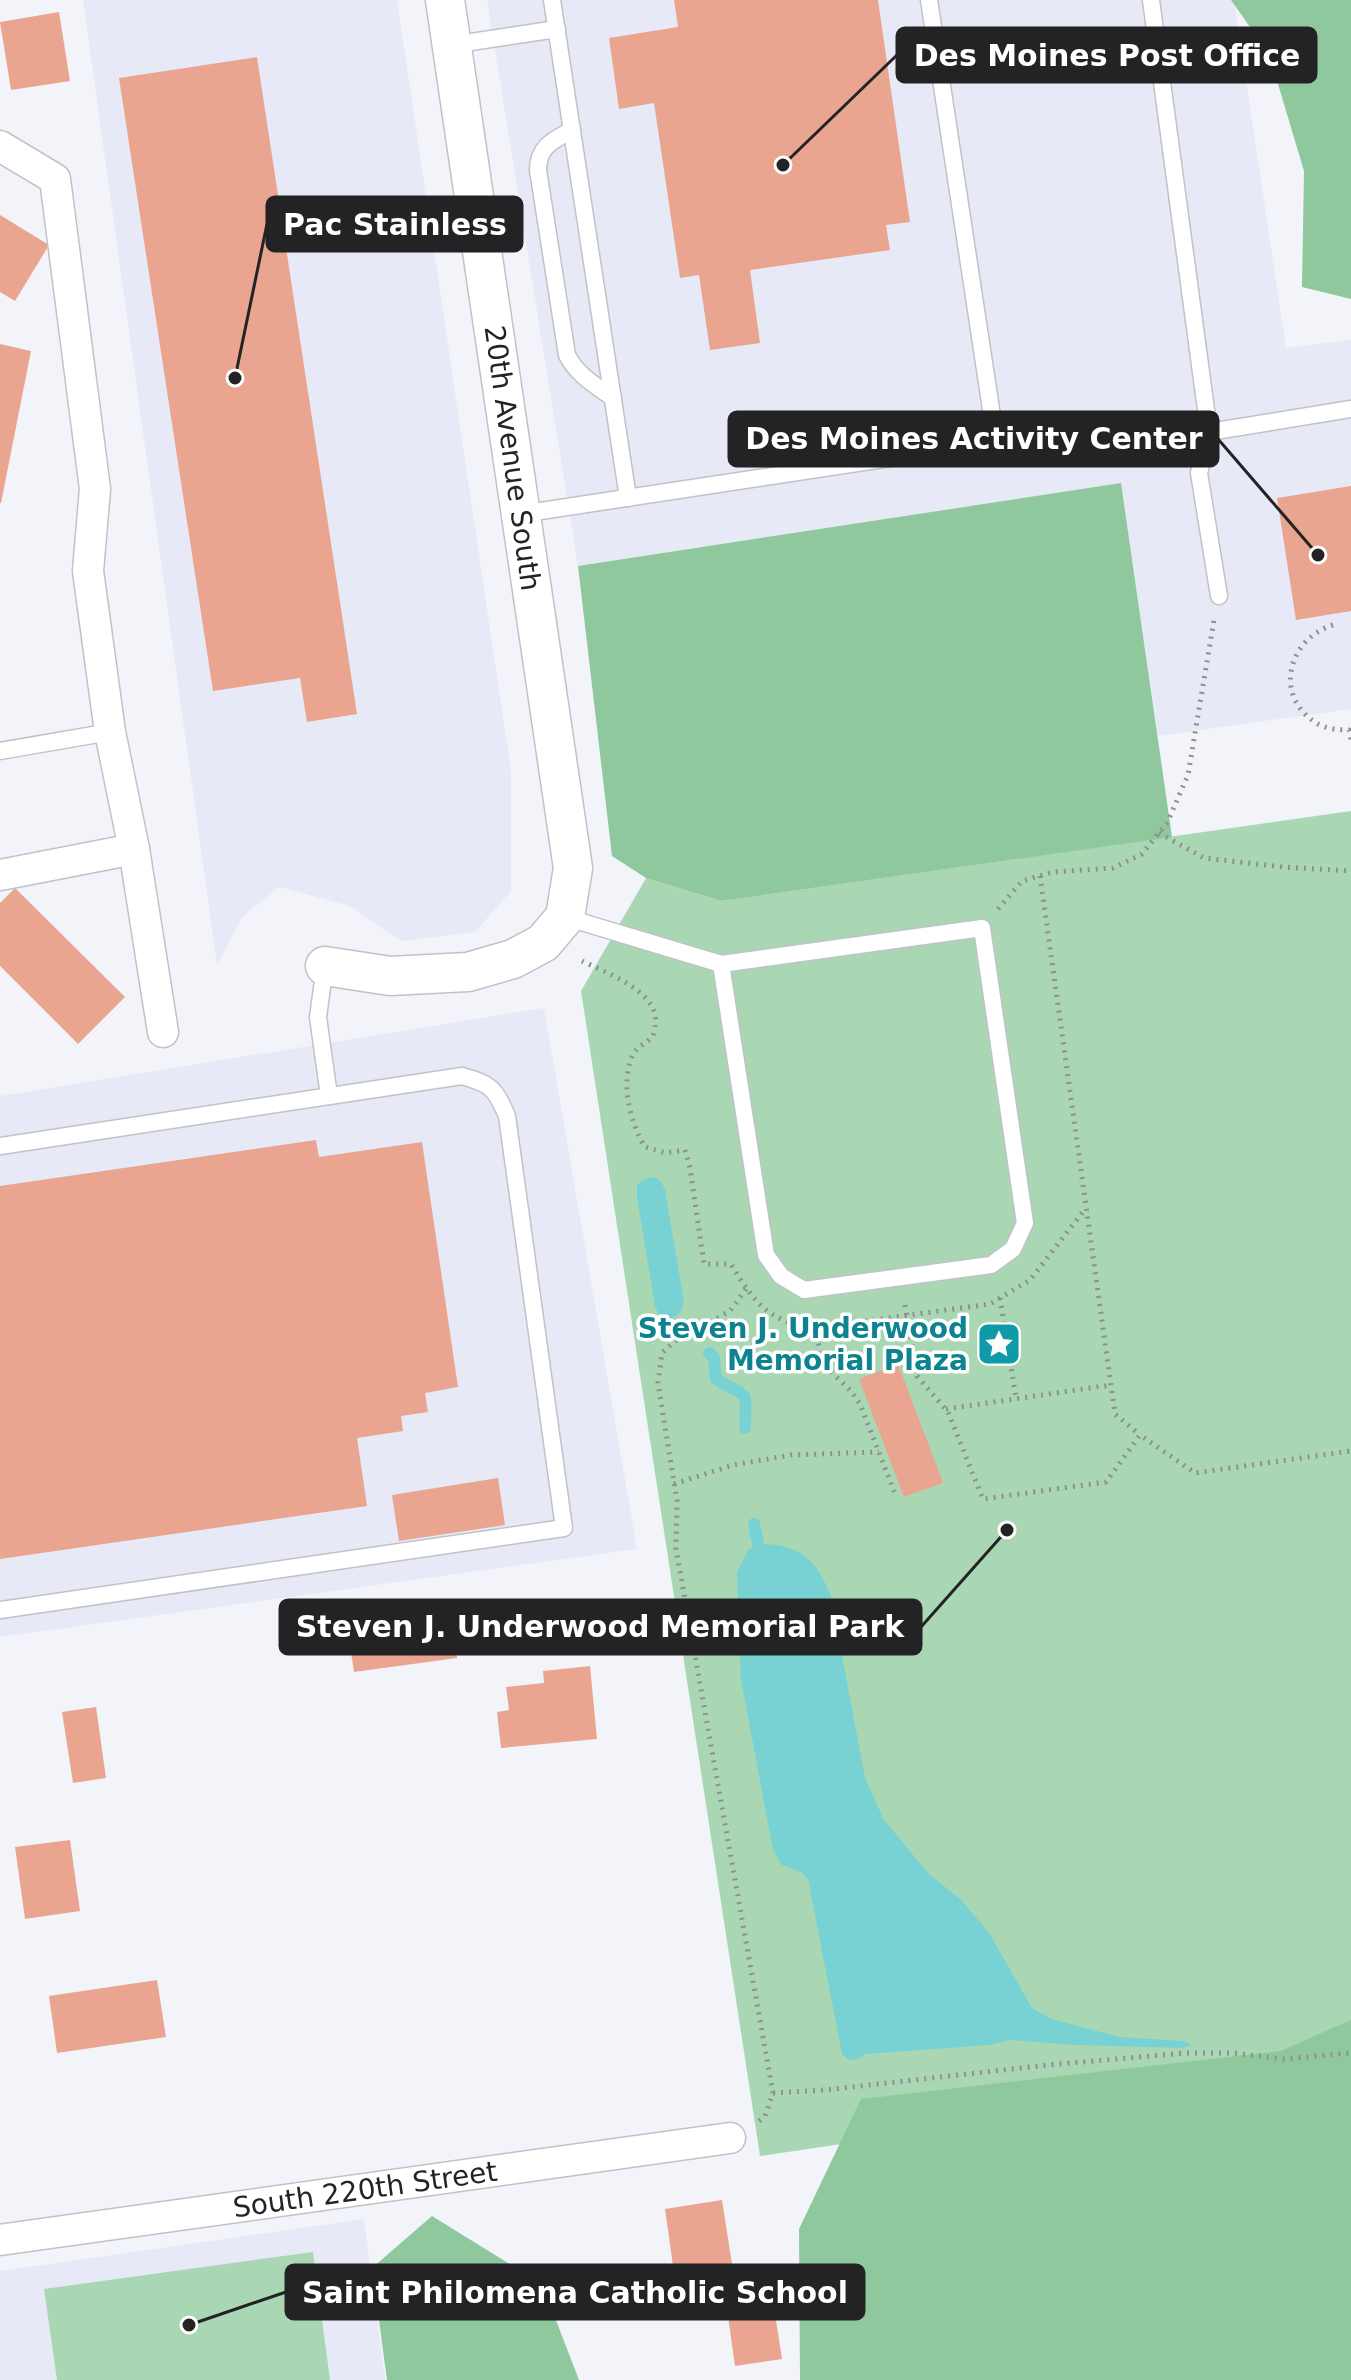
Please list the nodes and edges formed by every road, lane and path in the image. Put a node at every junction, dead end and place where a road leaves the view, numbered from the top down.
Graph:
1 (445, 0) edge
2 (552, 0) edge
3 (929, 0) edge
4 (1151, 0) edge
5 (557, 29) junction
6 (451, 45) junction
7 (572, 130) junction
8 (0, 146) edge
9 (613, 398) junction
10 (1351, 409) edge
11 (1209, 432) junction
12 (628, 498) junction
13 (521, 514) junction
14 (1219, 596) joint
15 (1333, 625) dead end
16 (1350, 730) edge
17 (110, 732) junction
18 (1351, 740) edge
19 (0, 751) edge
20 (1159, 833) junction
21 (134, 849) junction
22 (1351, 871) edge
23 (0, 875) edge
24 (1040, 876) junction
25 (565, 917) junction
26 (982, 928) junction
27 (582, 961) dead end
28 (721, 964) junction
29 (325, 966) joint
30 (163, 1032) dead end
31 (329, 1096) junction
32 (0, 1146) edge
33 (904, 1276) junction
34 (746, 1289) junction
35 (1000, 1298) dead end
36 (906, 1316) junction
37 (815, 1328) junction
38 (1111, 1385) junction
39 (1016, 1398) junction
40 (945, 1409) junction
41 (1140, 1435) junction
42 (1351, 1451) edge
43 (879, 1452) junction
44 (674, 1484) junction
45 (896, 1496) dead end
46 (0, 1610) edge
47 (1351, 2053) edge
48 (773, 2093) junction
49 (730, 2138) joint
50 (0, 2240) edge

1 - 6 street, 20th Avenue South
2 - 5 lane
3 - 12 lane
4 - 11 lane
5 - 6 lane
5 - 7 lane
6 - 13 street, 20th Avenue South
7 - 9 lane
7 - 9 lane
8 - 17 street
9 - 12 lane
10 - 11 lane
11 - 14 lane
12 - 13 lane
13 - 25 street, 20th Avenue South
14 - 20 path
15 - 16 path
16 - 18 path
17 - 19 lane
17 - 21 street
20 - 22 path
20 - 24 path
21 - 23 street
21 - 30 street
24 - 26 path
24 - 38 path
25 - 28 lane
25 - 29 street
26 - 28 lane
26 - 33 lane
27 - 34 path
28 - 33 lane
29 - 31 lane
31 - 32 lane
31 - 46 lane
33 - 36 path
34 - 37 path
34 - 44 path
35 - 39 path
36 - 37 path
36 - 40 path
37 - 43 path
38 - 39 path
38 - 41 path
39 - 40 path
40 - 41 path
41 - 42 path
43 - 44 path
43 - 45 path
44 - 48 path
47 - 48 path
48 - 49 path
49 - 50 street, South 220th Street

